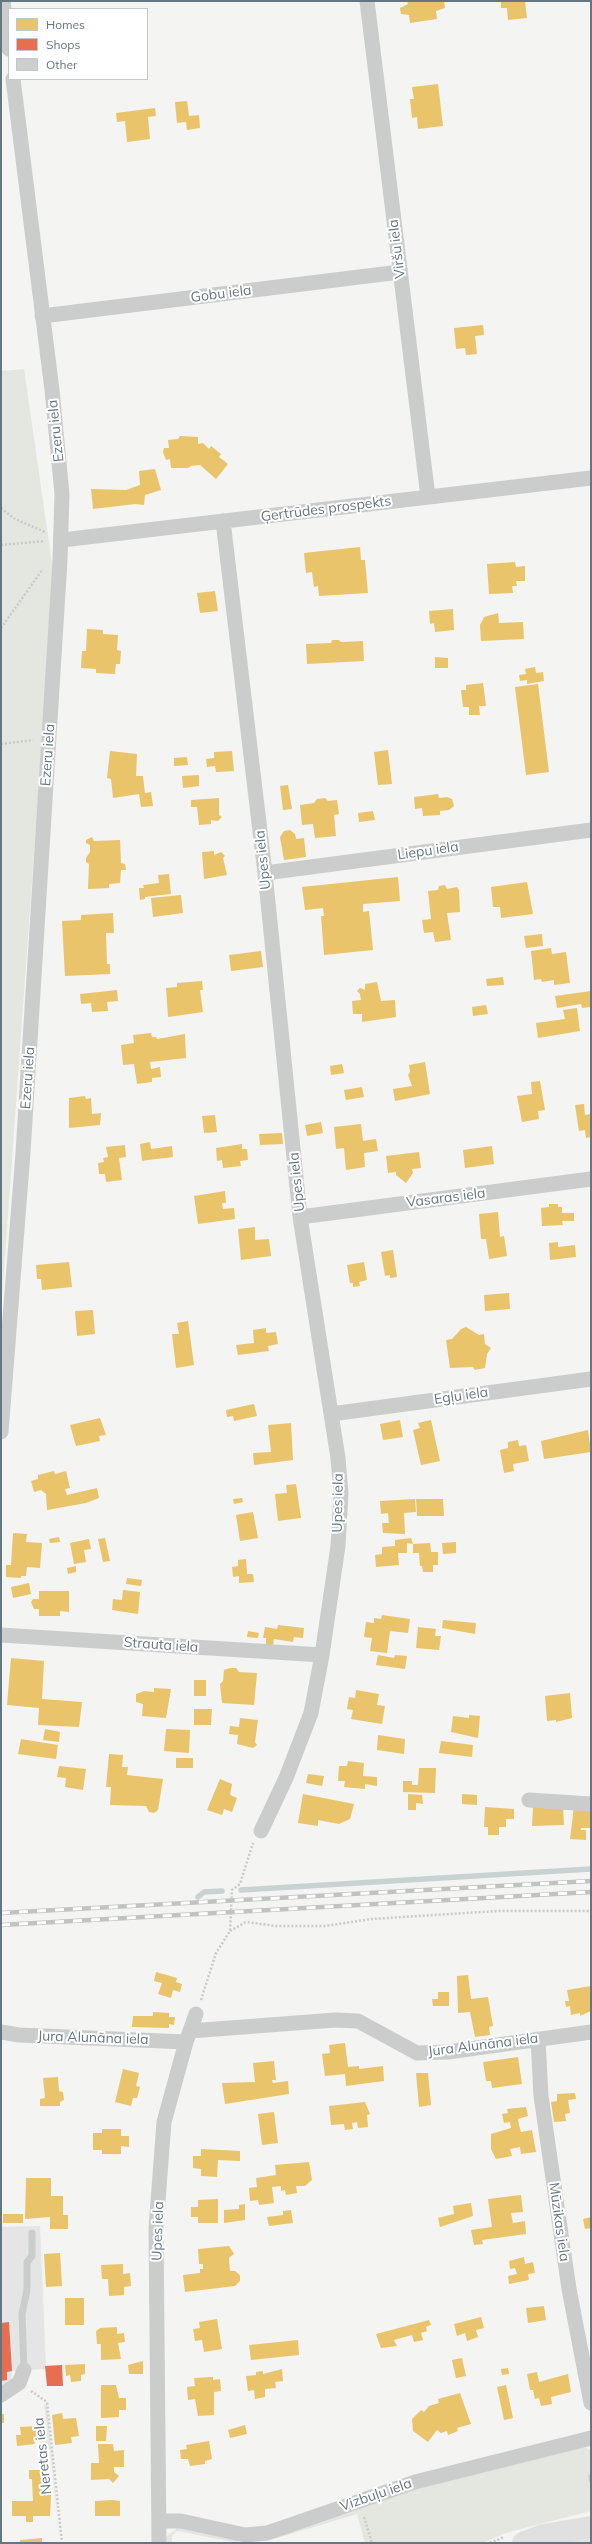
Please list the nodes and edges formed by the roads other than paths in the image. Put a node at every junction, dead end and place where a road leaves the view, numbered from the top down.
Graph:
1 (3, 1) edge
2 (367, 1) edge
3 (8, 41) edge
4 (13, 80) edge
5 (400, 272) junction
6 (42, 316) junction
7 (591, 478) edge
8 (428, 497) junction
9 (223, 521) junction
10 (62, 540) junction
11 (591, 830) edge
12 (265, 873) junction
13 (591, 1179) edge
14 (300, 1217) junction
15 (591, 1379) edge
16 (331, 1414) junction
17 (1, 1432) edge
18 (1, 1635) edge
19 (322, 1655) junction
20 (528, 1800) dead end
21 (591, 1804) edge
22 (261, 1831) road end
23 (196, 2014) road end
24 (1, 2032) edge
25 (591, 2032) edge
26 (188, 2036) junction
27 (538, 2039) junction
28 (32, 2233) dead end
29 (22, 2377) joint
30 (1, 2395) edge
31 (591, 2403) edge
32 (591, 2438) edge
33 (161, 2520) junction
34 (591, 2527) edge
35 (159, 2543) edge
36 (523, 2543) edge

1 - 3 street
2 - 5 street, Viršu iela
4 - 6 street, Ezeru iela
5 - 6 street, Gobu iela
5 - 8 street, Viršu iela
6 - 10 street, Ezeru iela
7 - 8 street, Ģertrūdes prospekts
8 - 9 street, Ģertrūdes prospekts
9 - 10 street, Ģertrūdes prospekts
9 - 12 street, Upes iela
10 - 17 street, Ezeru iela
11 - 12 street, Liepu iela
12 - 14 street, Upes iela
13 - 14 street, Vasaras iela
14 - 16 street, Upes iela
15 - 16 street, Egļu iela
16 - 19 street, Upes iela
18 - 19 street, Strauta iela
19 - 22 street, Upes iela
20 - 21 street
23 - 26 street, Upes iela
24 - 26 street, Jura Alunāna iela
25 - 27 street, Jura Alunāna iela
26 - 27 street, Jura Alunāna iela
26 - 33 street, Upes iela
27 - 31 street, Mūzikas iela
28 - 29 lane
29 - 30 street
32 - 33 street, Vizbuļu iela
33 - 35 street, Upes iela
34 - 36 main road

